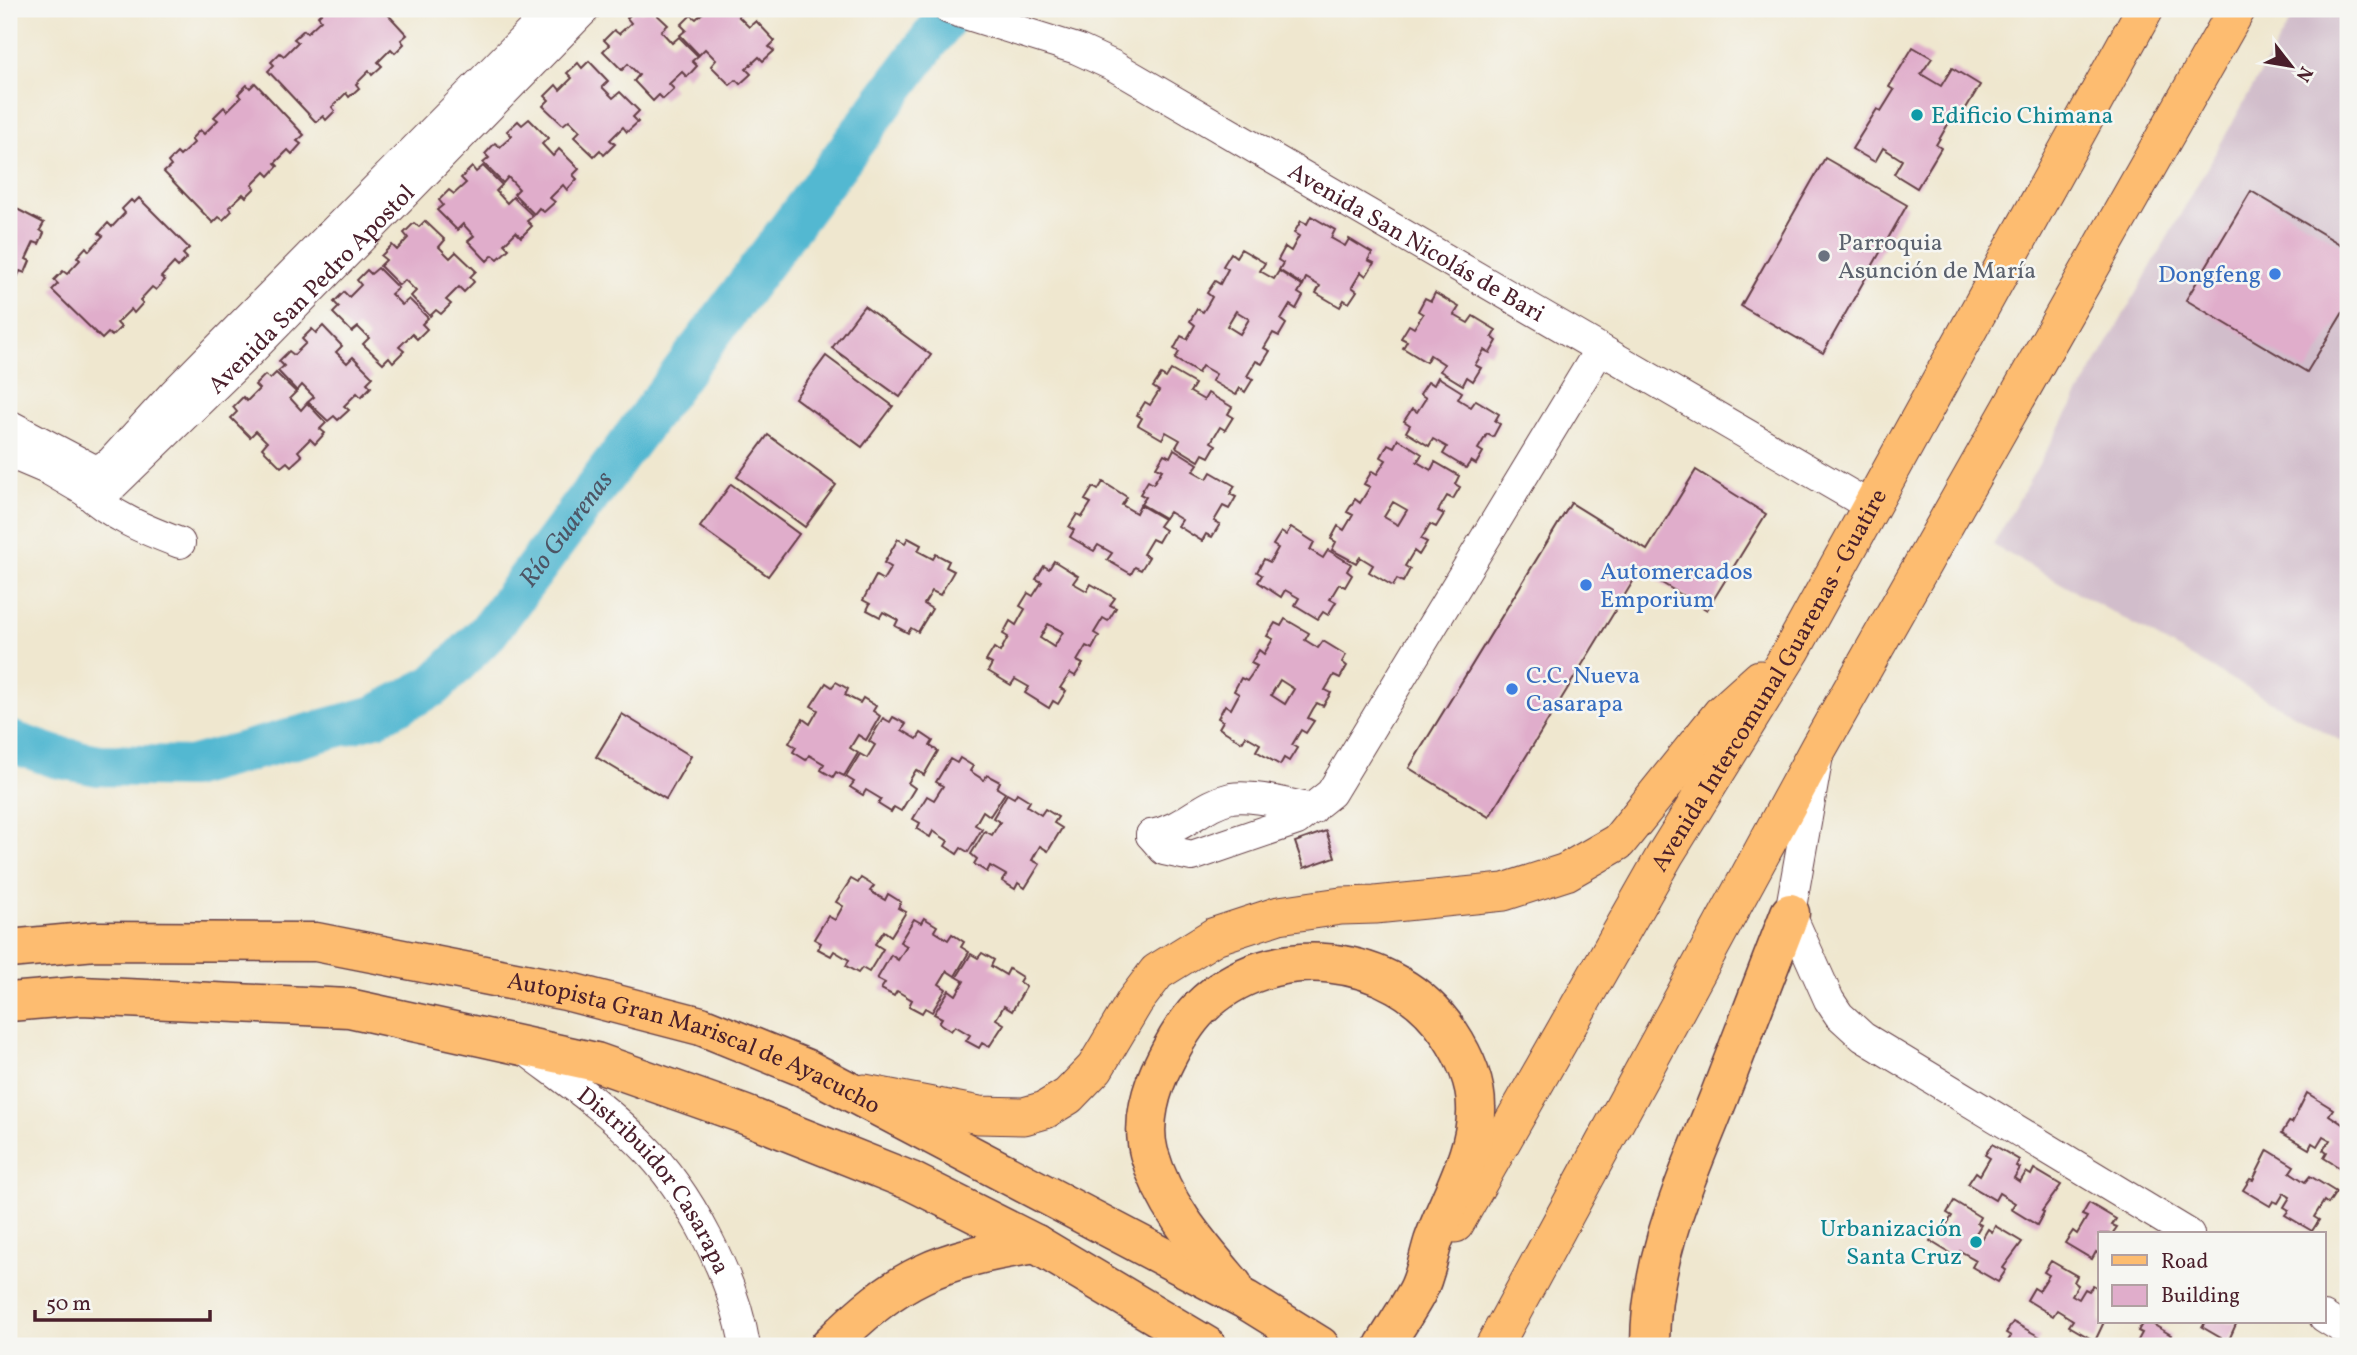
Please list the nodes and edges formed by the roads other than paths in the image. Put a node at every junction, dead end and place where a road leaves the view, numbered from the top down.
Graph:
1 (553, 9) edge
2 (585, 9) edge
3 (949, 9) edge
4 (2145, 9) edge
5 (2237, 9) edge
6 (1600, 349) junction
7 (9, 425) edge
8 (9, 453) edge
9 (118, 467) junction
10 (85, 491) junction
11 (1870, 506) junction
12 (180, 543) dead end
13 (1792, 650) junction
14 (1819, 747) junction
15 (1313, 809) dead end
16 (1790, 913) junction
17 (9, 949) edge
18 (9, 1002) edge
19 (520, 1045) junction
20 (845, 1089) junction
21 (2186, 1232) edge
22 (1035, 1244) junction
23 (1418, 1289) junction
24 (1246, 1300) junction
25 (2326, 1318) edge
26 (2348, 1332) edge
27 (1318, 1345) edge
28 (745, 1346) edge
29 (830, 1346) edge
30 (1207, 1346) edge
31 (1384, 1346) edge
32 (1494, 1346) edge
33 (1650, 1346) edge

1 - 9 street, Avenida San Pedro Apostol
2 - 9 street, Avenida San Pedro Apostol
3 - 6 street, Avenida San Nicolás de Bari
4 - 11 main road, Avenida Intercomunal Guarenas - Guatire
5 - 14 main road
6 - 11 street, Avenida San Nicolás de Bari
6 - 15 street
7 - 9 street
8 - 10 street
9 - 10 street, Avenida San Pedro Apostol
10 - 12 street
11 - 13 main road, Avenida Intercomunal Guarenas - Guatire
13 - 20 main road
13 - 23 main road, Avenida Intercomunal Guarenas - Guatire
14 - 16 street
14 - 32 main road
16 - 21 street
16 - 33 highway
17 - 20 highway, Autopista Gran Mariscal de Ayacucho
18 - 19 highway, Autopista Gran Mariscal de Ayacucho
19 - 22 highway, Autopista Gran Mariscal de Ayacucho
19 - 28 street, Distribuidor Casarapa
20 - 24 highway, Autopista Gran Mariscal de Ayacucho
22 - 29 highway
22 - 30 highway, Autopista Gran Mariscal de Ayacucho
23 - 24 highway
23 - 31 highway, Avenida Intercomunal Guarenas - Guatire
24 - 27 highway, Autopista Gran Mariscal de Ayacucho
25 - 26 street

